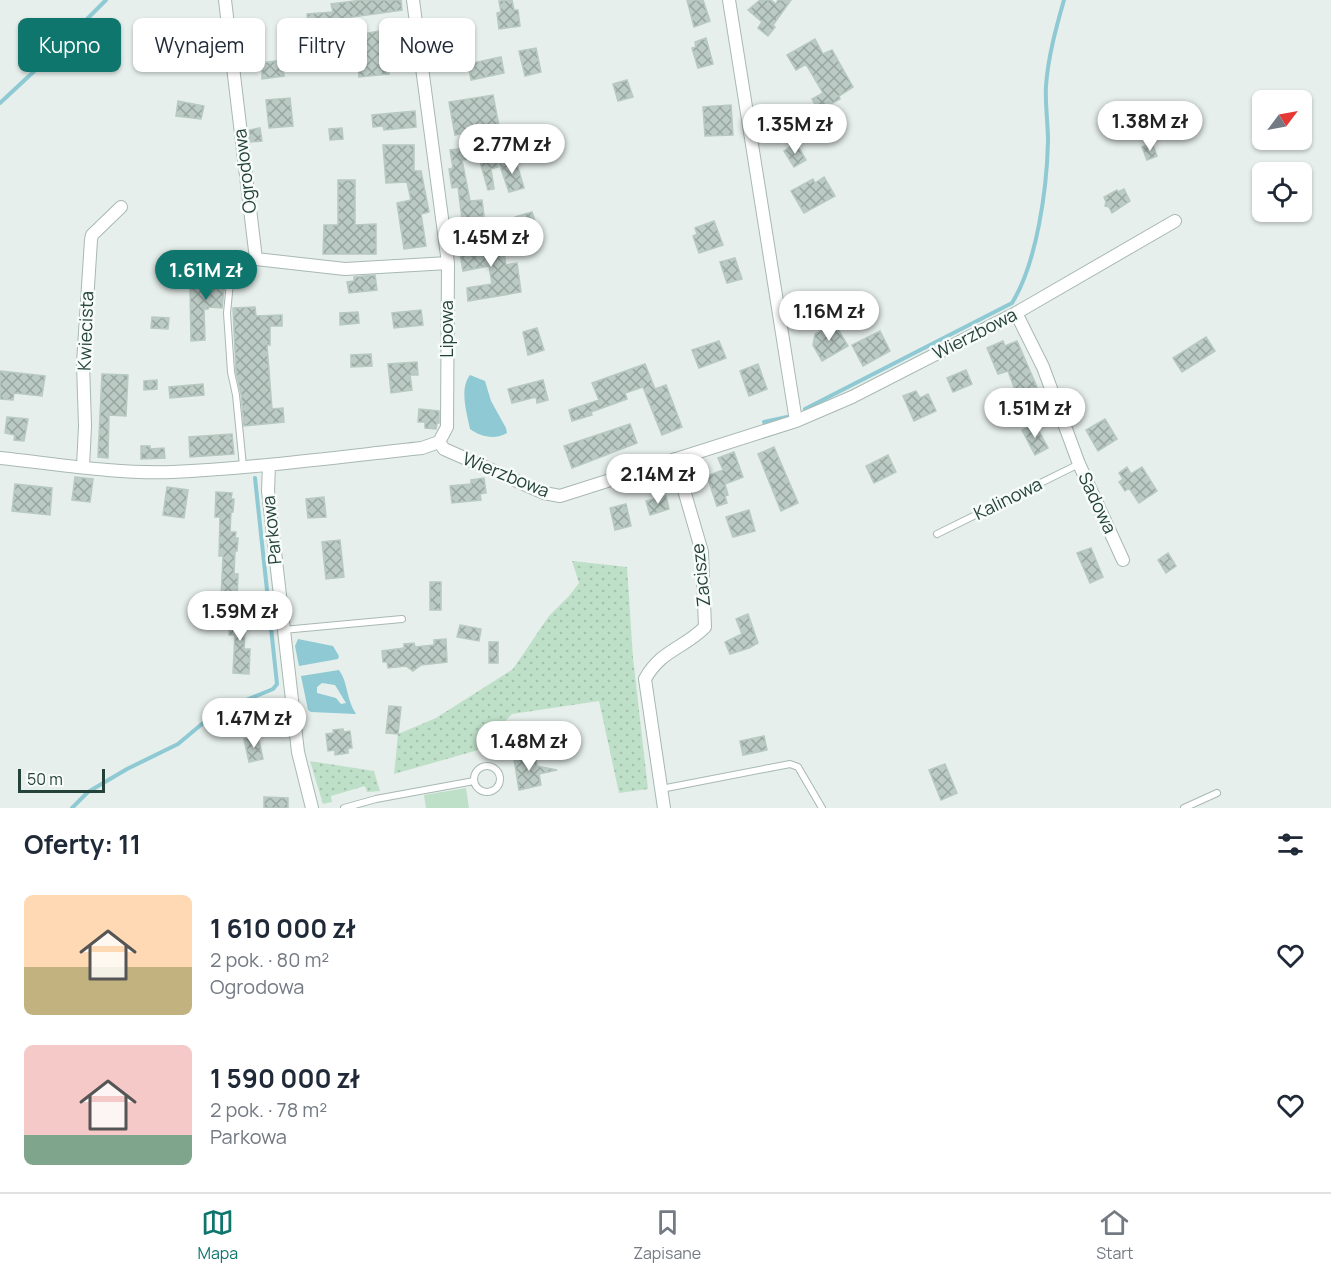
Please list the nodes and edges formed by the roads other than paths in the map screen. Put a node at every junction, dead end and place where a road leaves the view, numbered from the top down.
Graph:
1 (225, 0) edge
2 (414, 0) edge
3 (729, 0) edge
4 (227, 18) edge
5 (233, 72) edge
6 (121, 207) dead end
7 (1175, 221) dead end
8 (256, 259) junction
9 (448, 263) junction
10 (1016, 313) junction
11 (796, 421) junction
12 (439, 442) junction
13 (0, 458) edge
14 (675, 459) junction
15 (1079, 464) junction
16 (269, 465) junction
17 (243, 466) junction
18 (83, 467) junction
19 (937, 534) dead end
20 (1123, 560) dead end
21 (402, 619) dead end
22 (283, 630) junction
23 (474, 781) junction
24 (661, 789) junction
25 (1216, 793) dead end
26 (312, 808) edge
27 (344, 808) edge
28 (664, 808) edge
29 (822, 808) edge
30 (1184, 808) edge

1 - 4 street, Ogrodowa
2 - 9 street, Lipowa
3 - 11 street
5 - 8 street, Ogrodowa
6 - 18 street, Kwiecista
7 - 10 street, Wierzbowa
8 - 9 street
8 - 17 lane
9 - 12 street, Lipowa
10 - 11 street, Wierzbowa
10 - 15 street, Sadowa
11 - 14 street, Wierzbowa
12 - 14 street, Wierzbowa
12 - 16 street
13 - 18 street
14 - 24 street, Zacisze
15 - 19 lane, Kalinowa
15 - 20 street, Sadowa
16 - 17 street
16 - 22 street, Parkowa
17 - 18 street
21 - 22 lane
22 - 26 street, Parkowa
23 - 23 lane
23 - 27 lane
24 - 28 street, Zacisze
24 - 29 lane
25 - 30 lane

